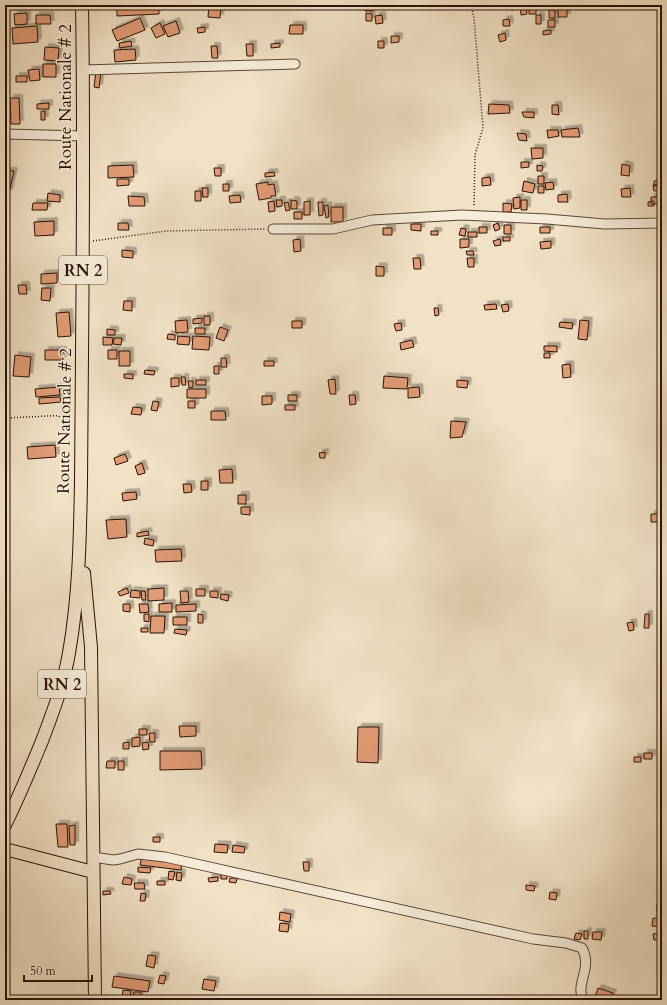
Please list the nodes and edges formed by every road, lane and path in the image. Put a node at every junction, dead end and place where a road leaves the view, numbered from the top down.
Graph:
1 (82, 5) edge
2 (471, 5) edge
3 (295, 64) dead end
4 (83, 70) junction
5 (5, 134) edge
6 (84, 136) junction
7 (474, 216) junction
8 (662, 223) edge
9 (273, 229) joint
10 (83, 242) junction
11 (82, 415) junction
12 (5, 418) edge
13 (80, 534) junction
14 (5, 825) edge
15 (5, 849) edge
16 (93, 857) junction
17 (93, 872) junction
18 (95, 1000) edge
19 (583, 1000) edge

1 - 4 main road, Route Nationale # 2 / RN 2
2 - 7 path
3 - 4 street
4 - 6 main road, Route Nationale # 2 / RN 2
5 - 6 street
6 - 10 main road, Route Nationale # 2 / RN 2
7 - 8 street
7 - 9 street
9 - 10 path
10 - 11 main road, Route Nationale # 2 / RN 2
11 - 12 path
11 - 13 main road, Route Nationale # 2 / RN 2
13 - 14 main road, Route Nationale # 2 / RN 2
13 - 16 main road
15 - 17 main road
16 - 17 main road
16 - 19 street
17 - 18 main road

